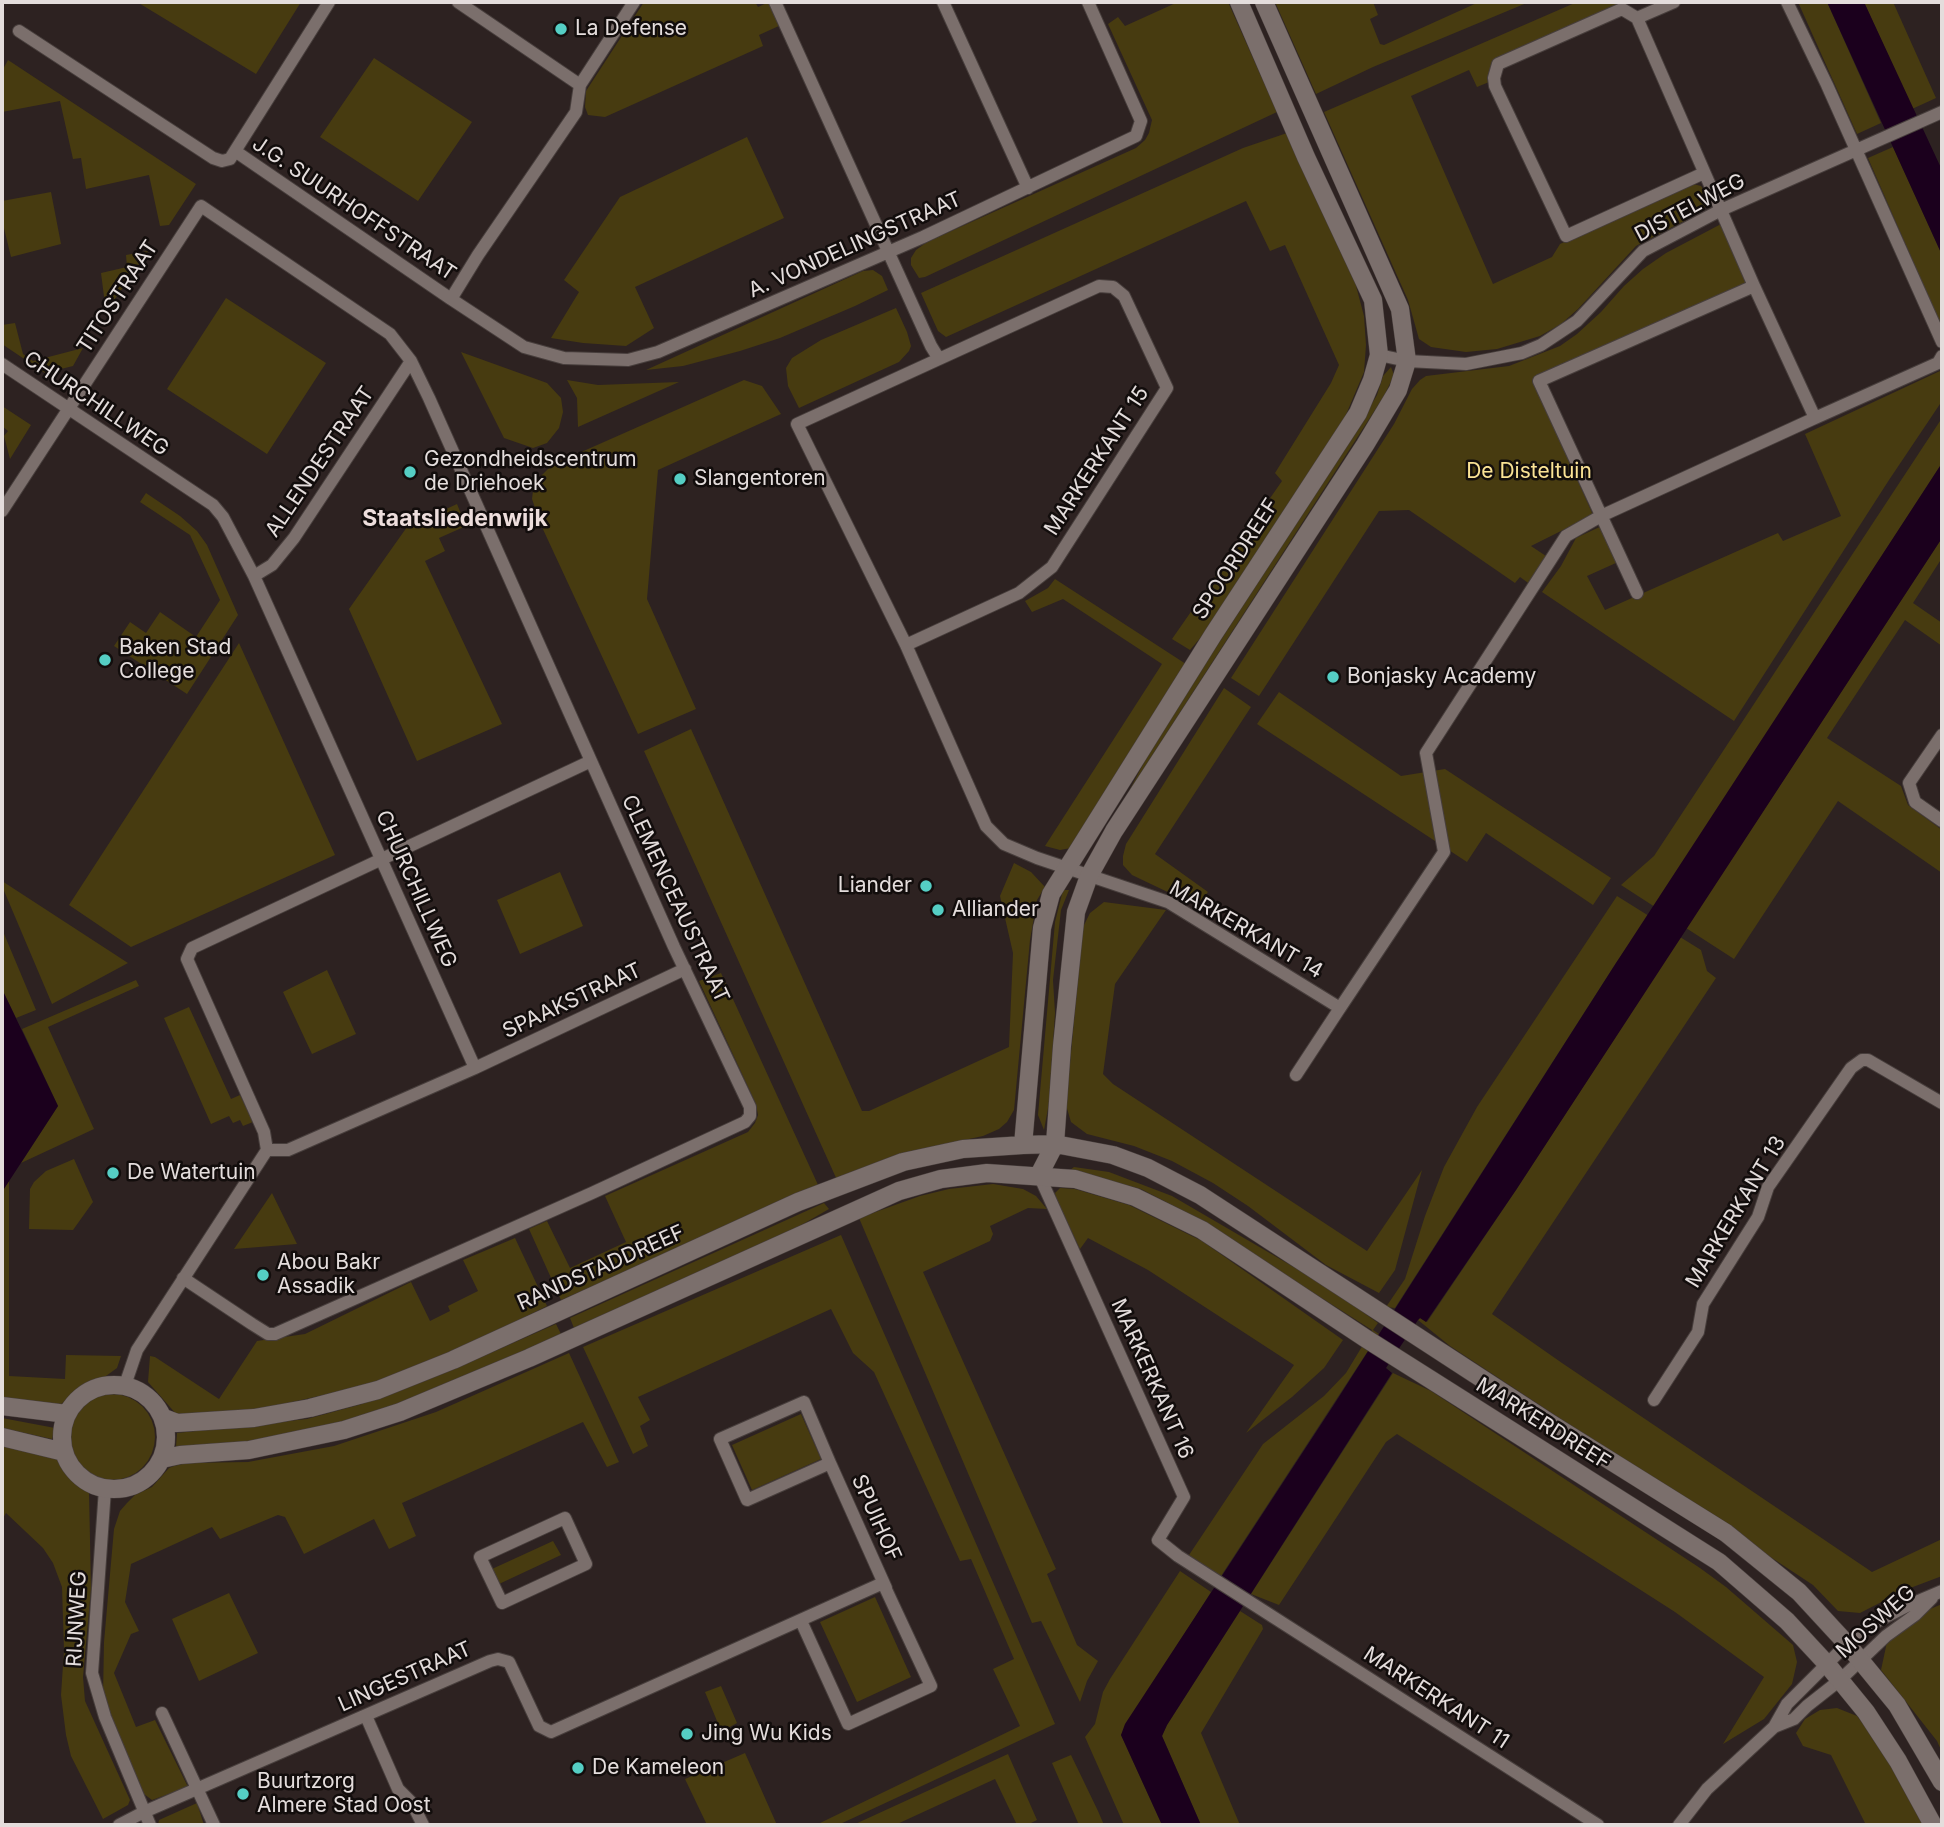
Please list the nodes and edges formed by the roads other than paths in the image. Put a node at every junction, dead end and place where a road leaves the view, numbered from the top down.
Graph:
1 (329, 2) edge
2 (458, 2) edge
3 (634, 2) edge
4 (775, 2) edge
5 (943, 2) edge
6 (1087, 2) edge
7 (1239, 2) edge
8 (1264, 2) edge
9 (1674, 2) edge
10 (1787, 2) edge
11 (1637, 18) junction
12 (19, 31) dead end
13 (580, 85) junction
14 (1937, 115) edge
15 (1856, 150) junction
16 (235, 151) junction
17 (1704, 173) junction
18 (1028, 187) junction
19 (201, 206) joint
20 (1721, 210) junction
21 (889, 252) junction
22 (1754, 286) junction
23 (451, 299) junction
24 (1942, 342) edge
25 (1379, 355) junction
26 (939, 359) junction
27 (411, 361) junction
28 (1407, 361) junction
29 (1941, 362) edge
30 (2, 364) edge
31 (68, 409) junction
32 (1815, 418) junction
33 (2, 511) edge
34 (1601, 516) junction
35 (254, 576) junction
36 (1637, 593) dead end
37 (906, 645) junction
38 (1942, 735) edge
39 (591, 761) junction
40 (1942, 821) edge
41 (382, 860) junction
42 (1067, 868) junction
43 (1089, 876) junction
44 (685, 970) junction
45 (1340, 1008) junction
46 (475, 1068) junction
47 (1296, 1075) dead end
48 (1942, 1104) edge
49 (1055, 1144) junction
50 (1023, 1145) junction
51 (267, 1150) junction
52 (1039, 1175) junction
53 (183, 1278) junction
54 (125, 1385) junction
55 (1654, 1400) dead end
56 (2, 1406) edge
57 (67, 1414) junction
58 (163, 1418) junction
59 (2, 1437) edge
60 (64, 1452) junction
61 (162, 1459) junction
62 (831, 1463) junction
63 (105, 1489) junction
64 (586, 1564) joint
65 (1208, 1575) joint
66 (886, 1589) junction
67 (1940, 1592) edge
68 (800, 1621) junction
69 (1847, 1644) junction
70 (1861, 1660) junction
71 (1826, 1663) junction
72 (1840, 1680) junction
73 (162, 1713) dead end
74 (366, 1716) junction
75 (1774, 1727) junction
76 (1942, 1783) edge
77 (198, 1789) junction
78 (144, 1812) junction
79 (119, 1825) edge
80 (150, 1825) edge
81 (214, 1825) edge
82 (423, 1825) edge
83 (1598, 1825) edge
84 (1679, 1825) edge
85 (1933, 1825) edge

1 - 16 street
2 - 13 street
3 - 13 street, J.G. SUURHOFFSTRAAT
4 - 21 street
5 - 18 street
6 - 18 street, A. VONDELINGSTRAAT
7 - 25 main road, SPOORDREEF
8 - 28 main road
9 - 11 street
10 - 15 street
11 - 17 street
11 - 17 street
12 - 16 street
13 - 23 street, J.G. SUURHOFFSTRAAT
14 - 15 street, DISTELWEG
15 - 20 street, DISTELWEG
15 - 24 street
16 - 23 street, J.G. SUURHOFFSTRAAT
17 - 20 street
18 - 21 street, A. VONDELINGSTRAAT
19 - 27 street, CLEMENCEAUSTRAAT
19 - 31 street, TITOSTRAAT
20 - 22 street
20 - 28 street, DISTELWEG
21 - 23 street, A. VONDELINGSTRAAT
21 - 26 street
22 - 32 street
22 - 34 street
25 - 28 street, DISTELWEG
25 - 42 main road, SPOORDREEF
26 - 37 street
26 - 37 street, MARKERKANT 15
27 - 35 street, ALLENDESTRAAT
27 - 39 street, CLEMENCEAUSTRAAT
28 - 43 main road
29 - 32 street
30 - 31 street, CHURCHILLWEG
31 - 33 street, TITOSTRAAT
31 - 35 street, CHURCHILLWEG
32 - 34 street
34 - 36 street
34 - 45 street
35 - 41 street, CHURCHILLWEG
37 - 42 street
38 - 40 street
39 - 41 street
39 - 44 street, CLEMENCEAUSTRAAT
41 - 46 street, CHURCHILLWEG
41 - 51 street
42 - 43 street, MARKERKANT 14
42 - 50 main road, SPOORDREEF
43 - 45 street, MARKERKANT 14
43 - 49 main road
44 - 46 street, SPAAKSTRAAT
44 - 53 street, CLEMENCEAUSTRAAT
45 - 47 street
46 - 51 street
48 - 55 street, MARKERKANT 13
49 - 50 main road, RANDSTADDREEF
49 - 52 main road
49 - 69 main road, MARKERDREEF
50 - 52 main road
50 - 58 main road, RANDSTADDREEF
51 - 53 street
52 - 61 main road
52 - 65 street, MARKERKANT 16
52 - 71 main road, MARKERDREEF
53 - 54 street
54 - 57 main road
54 - 58 main road
56 - 57 main road
57 - 60 main road
58 - 61 main road
59 - 60 main road
60 - 63 main road
61 - 63 main road
62 - 62 street, SPUIHOF
62 - 66 street, SPUIHOF
63 - 78 street, RIJNWEG
64 - 64 street
65 - 83 street, MARKERKANT 11
66 - 68 street, LINGESTRAAT
66 - 68 street, SPUIHOF
67 - 69 street, MOSWEG
67 - 70 street, MOSWEG
68 - 74 street, LINGESTRAAT
69 - 70 main road, MARKERDREEF
69 - 71 street, MOSWEG
70 - 72 street, MOSWEG
70 - 76 main road, MARKERDREEF
71 - 72 main road, MARKERDREEF
71 - 75 street, MOSWEG
72 - 75 street, MOSWEG
72 - 85 main road, MARKERDREEF
73 - 77 street
74 - 77 street, LINGESTRAAT
74 - 82 street
75 - 84 street
77 - 78 street, LINGESTRAAT
77 - 81 street
78 - 79 street, LINGESTRAAT
78 - 80 street, RIJNWEG

